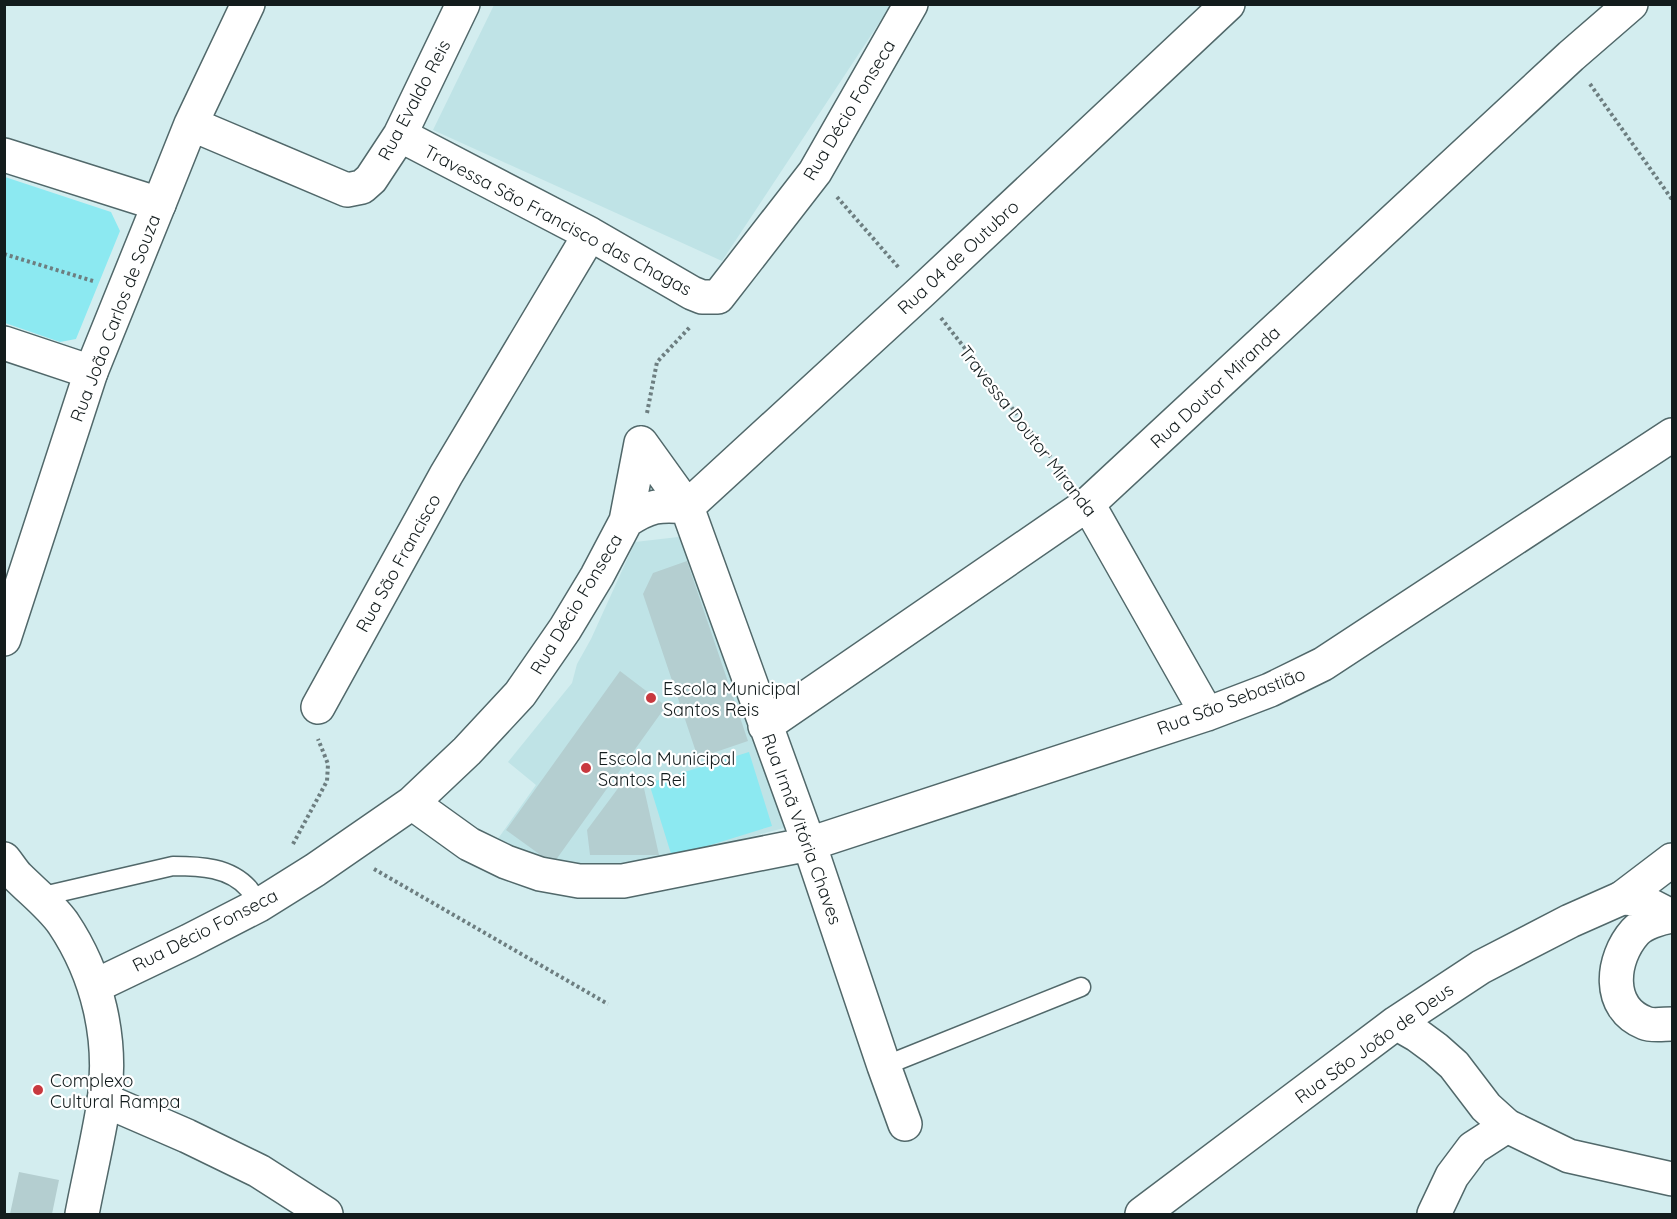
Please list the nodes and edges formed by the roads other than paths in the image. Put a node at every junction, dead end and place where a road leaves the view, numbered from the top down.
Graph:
1 (248, 4) edge
2 (463, 4) edge
3 (911, 4) edge
4 (1228, 4) edge
5 (1631, 4) edge
6 (191, 124) junction
7 (400, 135) junction
8 (4, 155) edge
9 (159, 204) junction
10 (590, 234) junction
11 (718, 297) joint
12 (4, 343) edge
13 (91, 372) junction
14 (1672, 435) edge
15 (641, 444) joint
16 (1088, 504) junction
17 (687, 507) junction
18 (626, 521) junction
19 (4, 639) edge
20 (318, 707) road end
21 (1207, 714) junction
22 (765, 726) junction
23 (412, 803) junction
24 (809, 844) junction
25 (1672, 860) edge
26 (16, 876) edge
27 (1622, 898) junction
28 (259, 905) junction
29 (1672, 916) edge
30 (95, 986) junction
31 (1081, 987) dead end
32 (1396, 1023) junction
33 (1672, 1024) edge
34 (884, 1066) junction
35 (104, 1101) junction
36 (905, 1124) dead end
37 (1507, 1126) junction
38 (1672, 1179) edge
39 (82, 1215) edge
40 (326, 1215) edge
41 (1143, 1215) edge
42 (1434, 1215) edge

1 - 6 street, Rua João Carlos de Souza
2 - 7 street, Rua Evaldo Reis
3 - 11 street, Rua Décio Fonseca
4 - 17 street, Rua 04 de Outubro
5 - 16 street, Rua Doutor Miranda
6 - 7 street, Rua Evaldo Reis
6 - 9 street, Rua João Carlos de Souza
7 - 10 street, Travessa São Francisco das Chagas
8 - 9 street
9 - 13 street, Rua João Carlos de Souza
10 - 11 street, Travessa São Francisco das Chagas
10 - 20 street, Rua São Francisco
12 - 13 street
13 - 19 street, Rua João Carlos de Souza
14 - 21 street, Rua São Sebastião
15 - 17 street, Rua Irmã Vitória Chaves
15 - 18 street, Rua Décio Fonseca
16 - 21 street, Travessa Doutor Miranda
16 - 22 street, Rua Doutor Miranda
17 - 18 street
17 - 22 street, Rua Irmã Vitória Chaves
18 - 23 street, Rua Décio Fonseca
21 - 24 street, Rua São Sebastião
22 - 24 street, Rua Irmã Vitória Chaves
23 - 24 street, Rua São Sebastião
23 - 28 street, Rua Décio Fonseca
24 - 34 street, Rua Irmã Vitória Chaves
25 - 27 street, Rua São João de Deus
26 - 28 lane
26 - 30 street
27 - 29 street
27 - 32 street, Rua São João de Deus
28 - 30 street, Rua Décio Fonseca
29 - 33 street
30 - 35 street
31 - 34 lane
32 - 37 street
32 - 41 street, Rua São João de Deus
34 - 36 street, Rua Irmã Vitória Chaves
35 - 39 street
35 - 40 street
37 - 38 street
37 - 42 street

